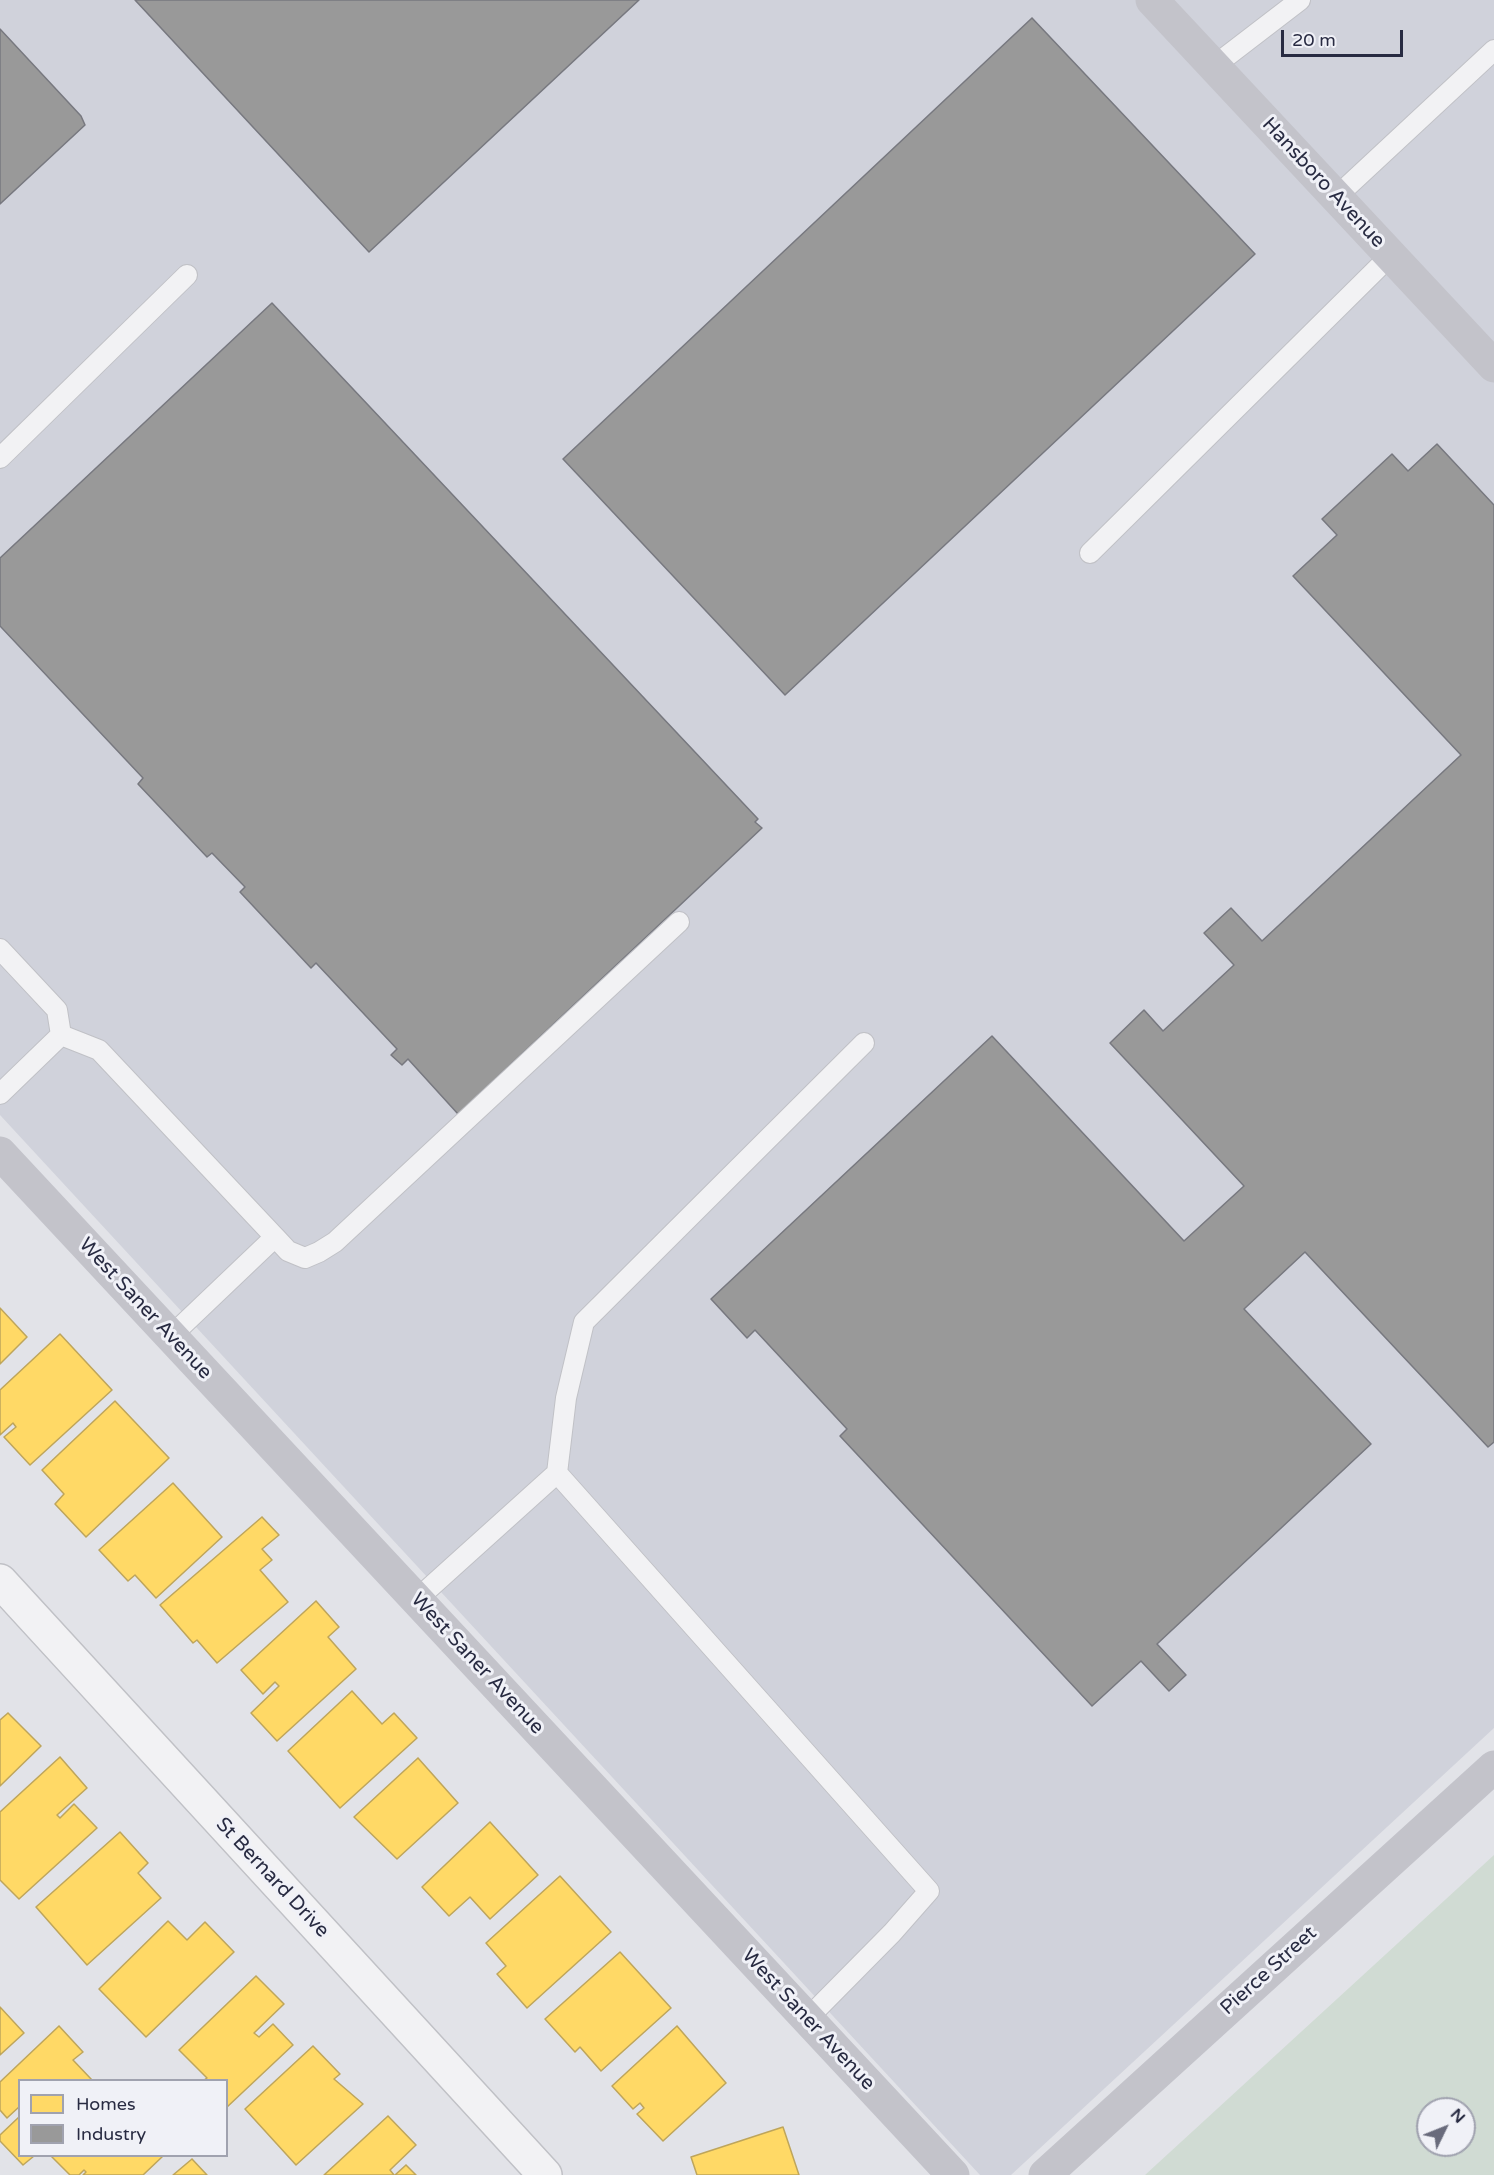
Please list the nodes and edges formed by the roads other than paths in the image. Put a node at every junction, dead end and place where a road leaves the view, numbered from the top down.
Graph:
1 (1152, 0) edge
2 (1300, 0) edge
3 (1494, 50) edge
4 (1214, 66) junction
5 (1335, 197) junction
6 (1391, 255) junction
7 (187, 275) dead end
8 (1494, 366) edge
9 (0, 458) edge
10 (1090, 554) dead end
11 (679, 922) dead end
12 (0, 950) edge
13 (61, 1035) junction
14 (864, 1043) dead end
15 (0, 1094) edge
16 (0, 1153) edge
17 (275, 1237) junction
18 (171, 1336) junction
19 (557, 1473) junction
20 (0, 1581) edge
21 (416, 1600) junction
22 (1494, 1767) edge
23 (807, 2019) junction
24 (545, 2175) edge
25 (954, 2175) edge
26 (1045, 2175) edge

1 - 4 street, Hansboro Avenue
2 - 4 lane
3 - 5 lane
4 - 5 street, Hansboro Avenue
5 - 6 street, Hansboro Avenue
6 - 8 street, Hansboro Avenue
6 - 10 lane
7 - 9 lane
11 - 17 lane
12 - 13 lane
13 - 15 lane
13 - 17 lane
14 - 19 lane
16 - 18 street, West Saner Avenue
17 - 18 lane
18 - 21 street, West Saner Avenue
19 - 21 lane
19 - 23 lane
20 - 24 street, St Bernard Drive
21 - 23 street, West Saner Avenue
22 - 26 street, Pierce Street
23 - 25 street, West Saner Avenue

